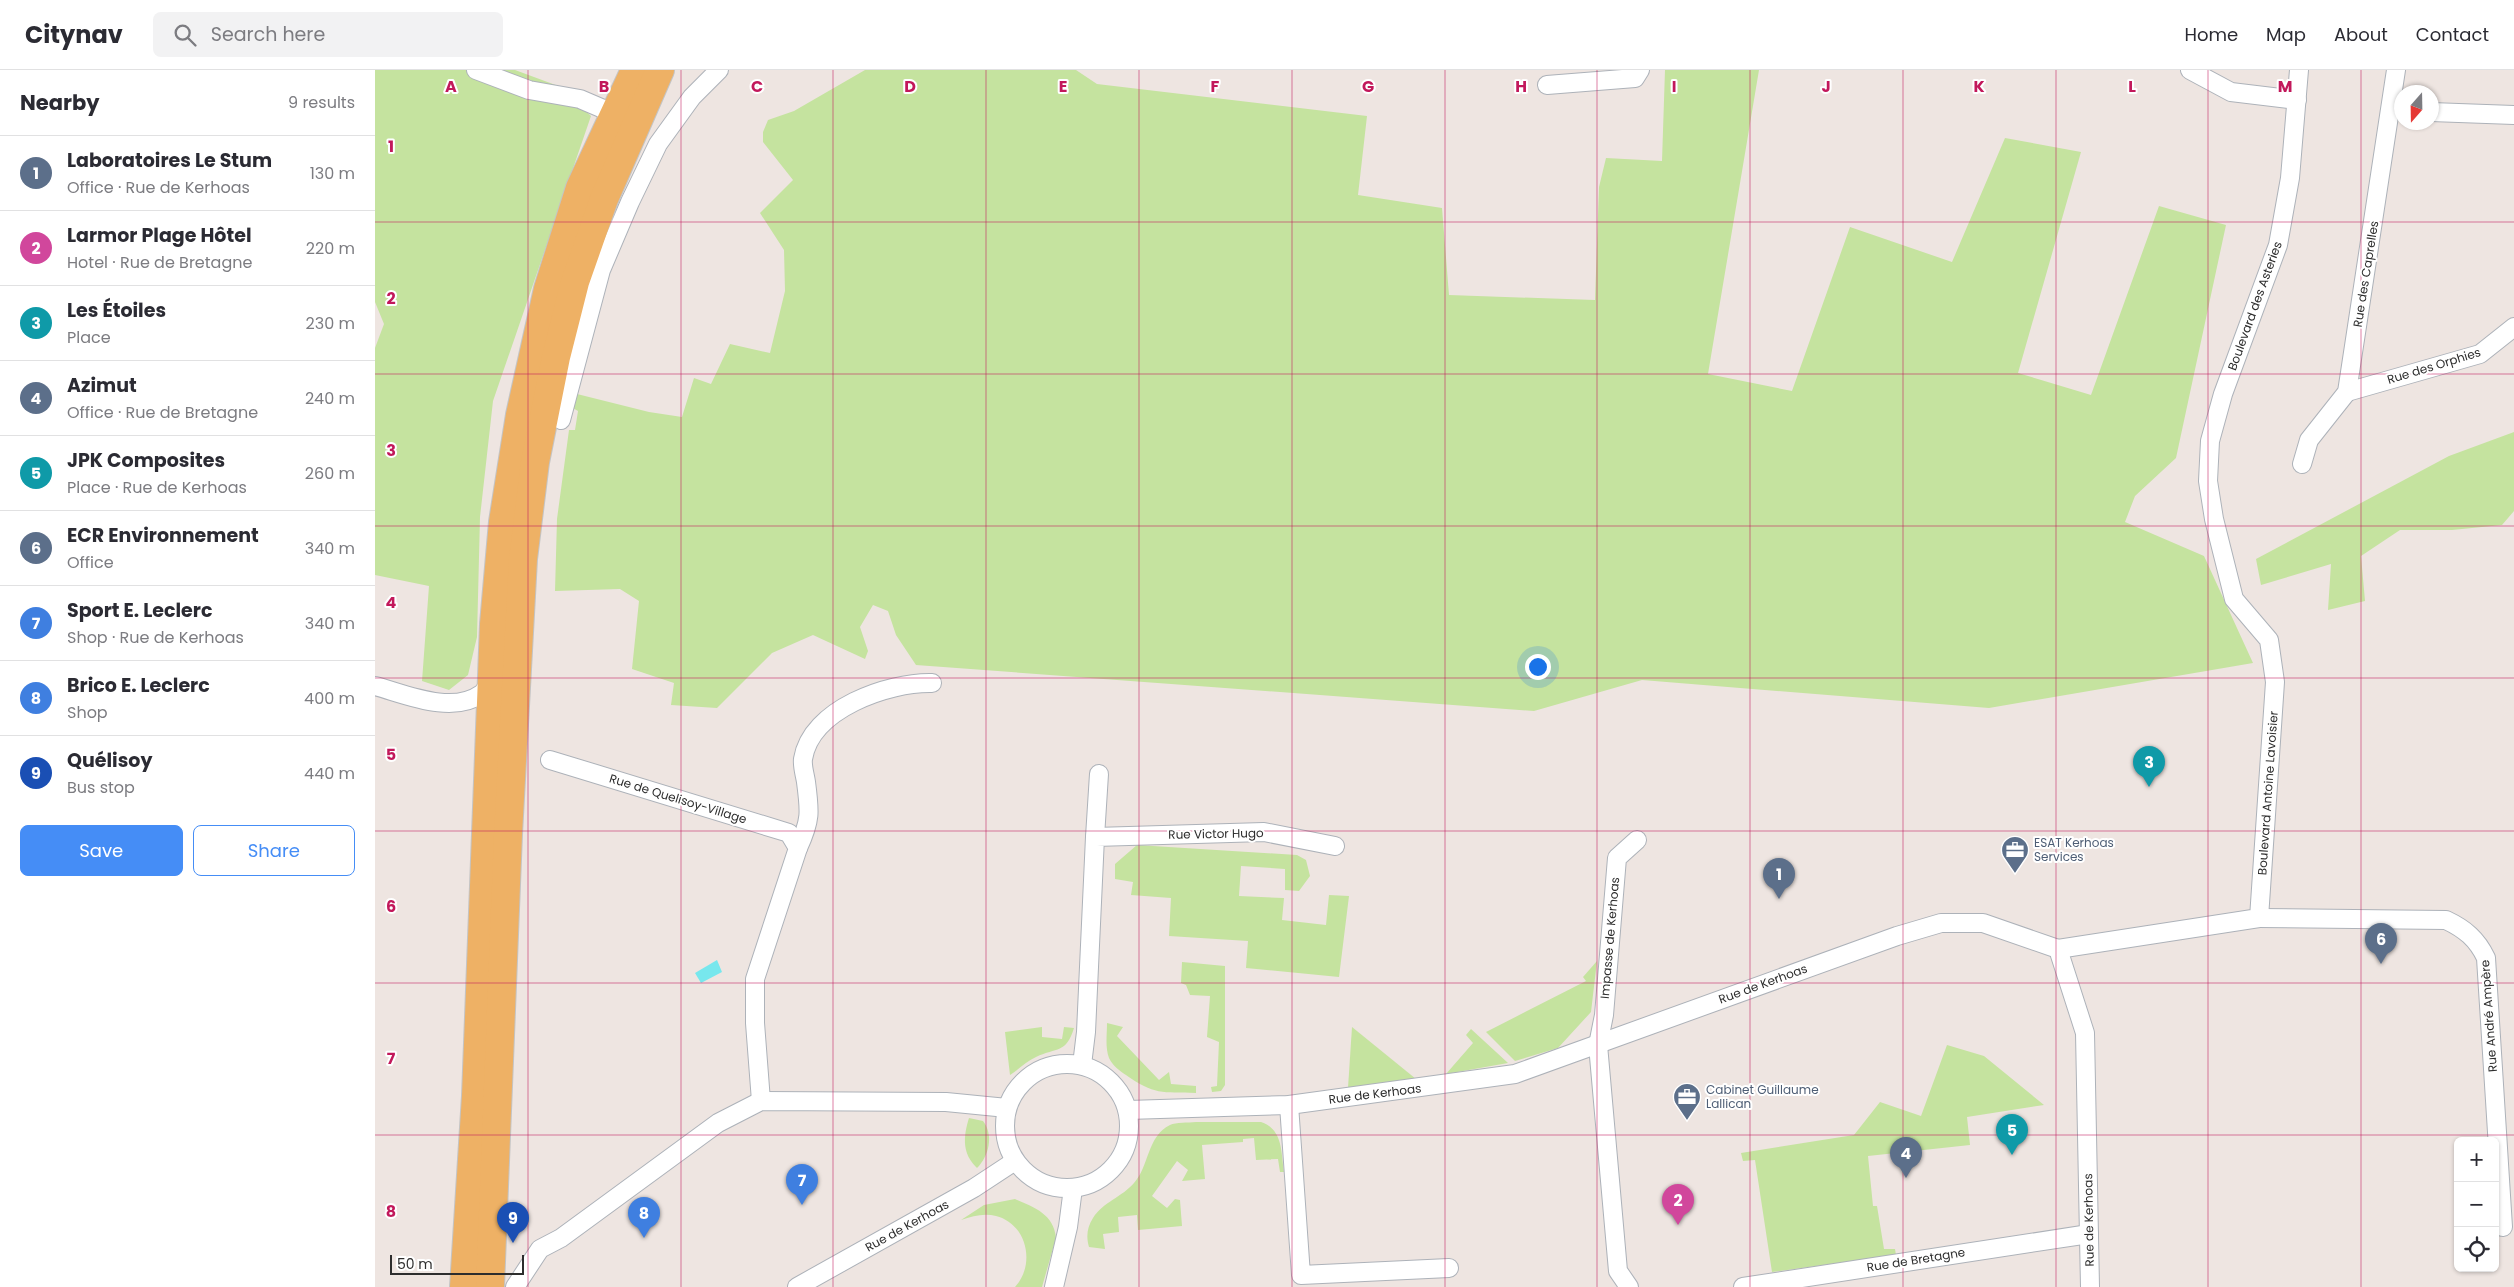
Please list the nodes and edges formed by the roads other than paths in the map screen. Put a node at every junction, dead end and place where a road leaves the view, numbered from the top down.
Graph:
1 (476, 70) edge
2 (719, 70) edge
3 (1640, 70) edge
4 (2299, 70) edge
5 (2396, 70) edge
6 (2196, 72) edge
7 (653, 74) edge
8 (1547, 85) dead end
9 (2396, 85) edge
10 (2297, 100) junction
11 (2439, 112) edge
12 (615, 114) junction
13 (2514, 115) edge
14 (2394, 128) edge
15 (2514, 327) edge
16 (2347, 392) junction
17 (561, 420) dead end
18 (2302, 464) dead end
19 (2209, 481) joint
20 (493, 675) junction
21 (932, 683) dead end
22 (375, 686) edge
23 (550, 760) dead end
24 (1099, 774) dead end
25 (1095, 837) junction
26 (1637, 840) dead end
27 (1335, 846) dead end
28 (798, 848) junction
29 (2259, 918) junction
30 (492, 921) junction
31 (2058, 949) junction
32 (1598, 1045) junction
33 (1082, 1064) junction
34 (761, 1102) junction
35 (1289, 1105) junction
36 (1007, 1108) junction
37 (1128, 1110) junction
38 (1015, 1160) junction
39 (1073, 1188) junction
40 (2503, 1227) dead end
41 (2089, 1234) junction
42 (1449, 1268) dead end
43 (1300, 1281) edge
44 (449, 1287) edge
45 (464, 1287) edge
46 (475, 1287) edge
47 (490, 1287) edge
48 (515, 1287) edge
49 (797, 1287) edge
50 (1054, 1287) edge
51 (1629, 1287) edge
52 (1743, 1287) edge
53 (2089, 1287) edge

1 - 12 street
2 - 17 street
3 - 8 street
4 - 10 street, Boulevard des Asteries
5 - 9 street, Rue des Caprelles
6 - 10 street
7 - 12 main road
7 - 30 main road
10 - 19 street, Boulevard des Asteries
11 - 13 street
12 - 20 main road
14 - 16 street, Rue des Caprelles
15 - 16 street, Rue des Orphies
16 - 18 street, Rue des Caprelles
19 - 29 street, Boulevard Antoine Lavoisier
20 - 22 street
20 - 30 main road
21 - 28 street
23 - 28 street, Rue de Quelisoy-Village
24 - 25 street
25 - 27 street, Rue Victor Hugo
25 - 33 street
26 - 32 street, Impasse de Kerhoas
28 - 34 street
29 - 31 street
29 - 40 street, Rue André Ampère
30 - 44 main road
30 - 45 main road
30 - 46 main road
30 - 47 main road
31 - 32 street, Rue de Kerhoas
31 - 41 street, Rue de Kerhoas
32 - 35 street, Rue de Kerhoas
32 - 51 street
33 - 36 street
33 - 37 street
34 - 36 street
34 - 48 street
35 - 37 street, Rue de Kerhoas
35 - 43 street
36 - 38 street
37 - 39 street
38 - 39 street
38 - 49 street, Rue de Kerhoas
39 - 50 street
41 - 52 street, Rue de Bretagne
41 - 53 street, Rue de Kerhoas
42 - 43 street

